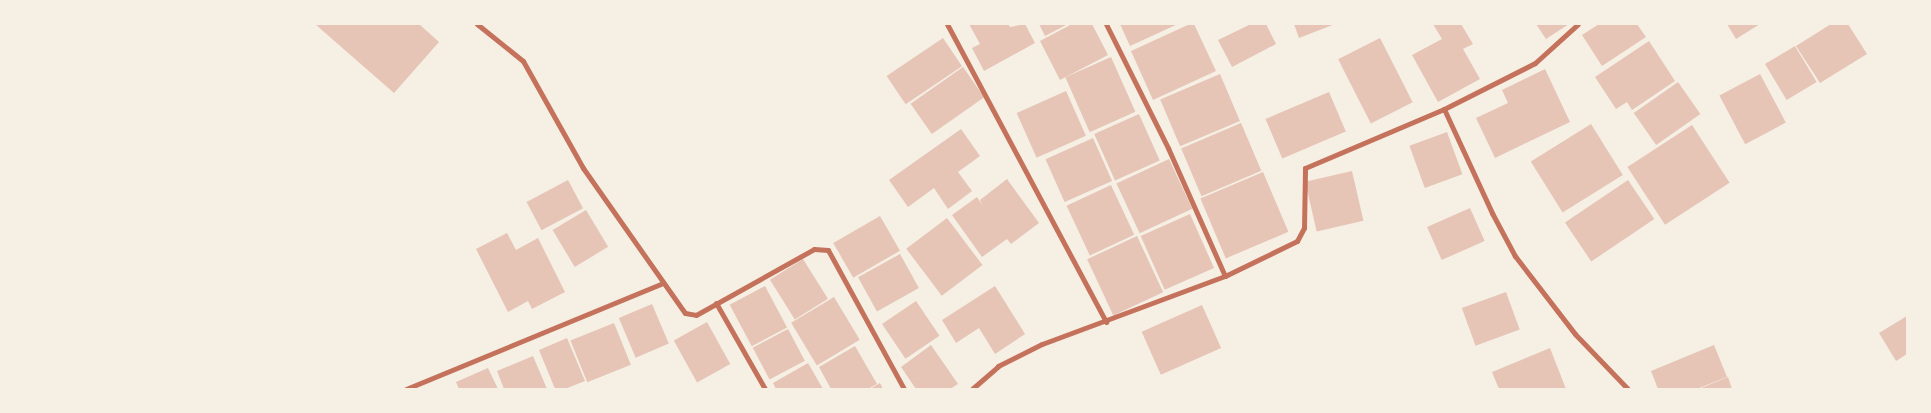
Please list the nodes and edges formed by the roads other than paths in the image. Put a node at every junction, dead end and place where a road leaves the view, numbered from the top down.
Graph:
1 (477, 24) edge
2 (947, 24) edge
3 (1106, 24) edge
4 (1578, 24) edge
5 (1444, 109) junction
6 (1225, 276) junction
7 (663, 283) junction
8 (716, 303) junction
9 (1106, 322) junction
10 (406, 389) edge
11 (765, 389) edge
12 (904, 389) edge
13 (972, 389) edge
14 (1628, 389) edge

1 - 7 street
2 - 9 street
3 - 6 street
4 - 5 street
5 - 6 street
5 - 14 street
6 - 9 street
7 - 8 street
7 - 10 street
8 - 11 street
8 - 12 street
9 - 13 street

